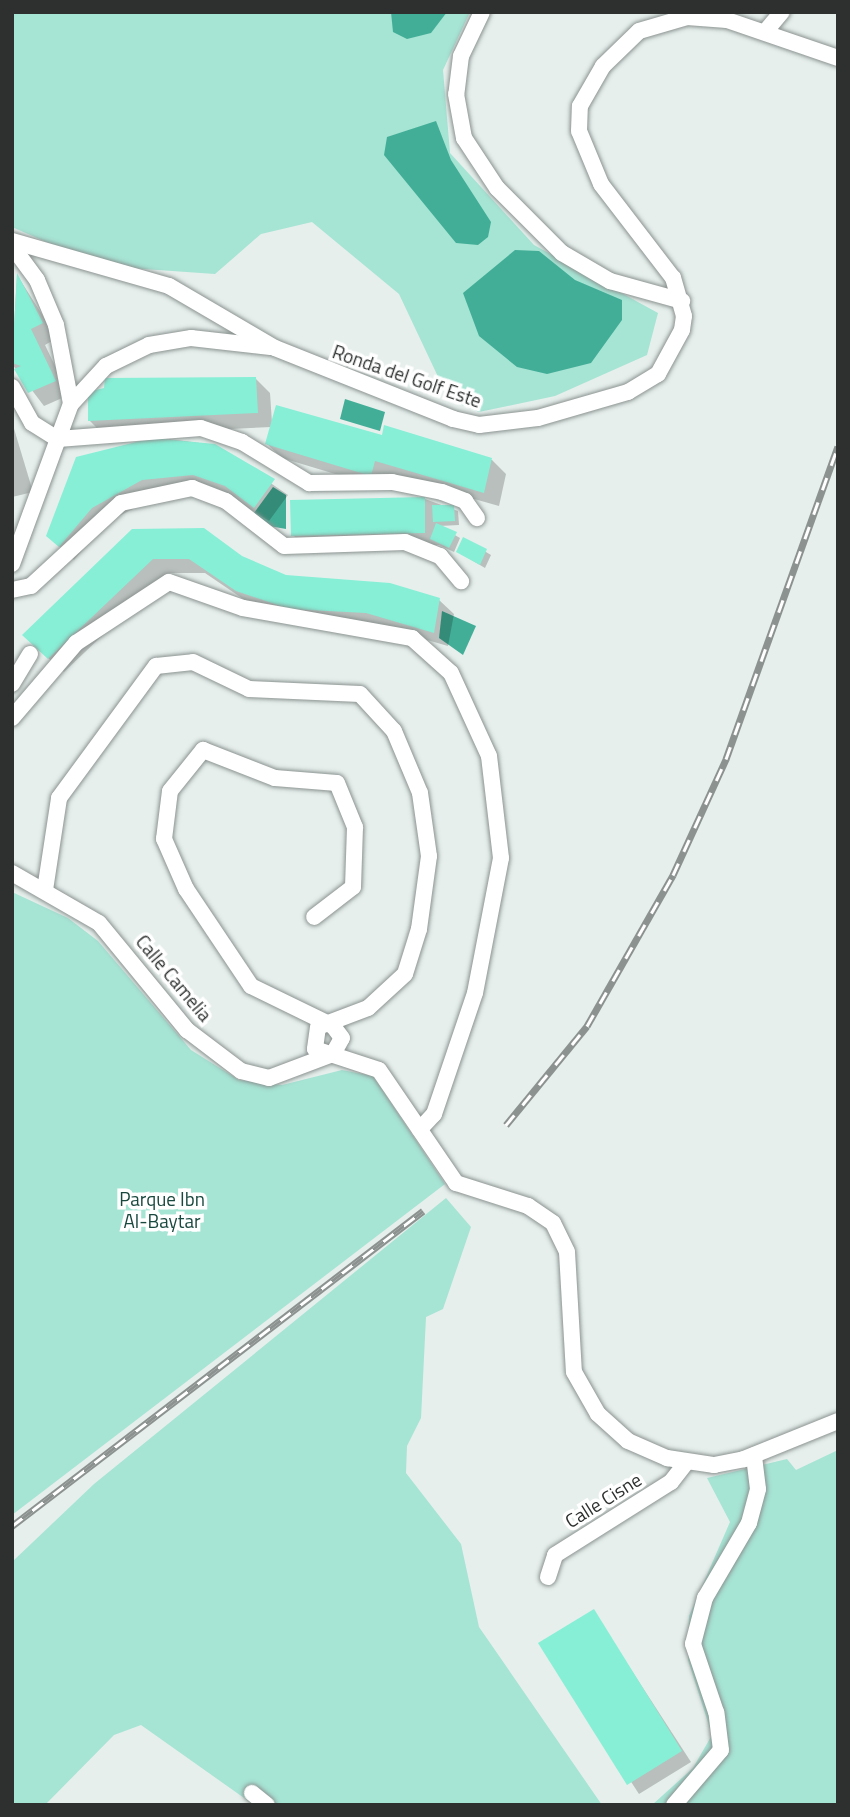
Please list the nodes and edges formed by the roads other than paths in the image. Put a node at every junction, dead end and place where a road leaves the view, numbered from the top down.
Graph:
1 (482, 12) edge
2 (646, 12) edge
3 (782, 12) edge
4 (639, 31) junction
5 (765, 32) junction
6 (838, 58) edge
7 (12, 241) edge
8 (12, 246) edge
9 (51, 253) junction
10 (37, 280) junction
11 (682, 301) junction
12 (275, 348) junction
13 (12, 387) edge
14 (71, 404) junction
15 (58, 439) junction
16 (477, 518) dead end
17 (12, 564) edge
18 (461, 581) dead end
19 (12, 590) edge
20 (30, 654) dead end
21 (12, 684) edge
22 (12, 718) edge
23 (12, 873) edge
24 (45, 890) junction
25 (314, 917) dead end
26 (323, 1025) junction
27 (328, 1055) junction
28 (420, 1129) junction
29 (838, 1421) edge
30 (754, 1455) junction
31 (686, 1463) junction
32 (548, 1577) dead end
33 (252, 1793) dead end
34 (267, 1805) edge
35 (674, 1805) edge

1 - 11 street
2 - 4 street
3 - 5 street
4 - 5 street
4 - 11 street
5 - 6 street
7 - 9 street, Ronda del Golf Este
8 - 10 street
9 - 10 street
9 - 12 street, Ronda del Golf Este
10 - 14 street
11 - 12 street, Ronda del Golf Este
12 - 14 street
13 - 15 street
14 - 15 street
15 - 16 street
15 - 17 street
18 - 19 street
20 - 21 street
22 - 28 street
23 - 24 street, Calle Camelia
24 - 26 street
24 - 27 street, Calle Camelia
25 - 26 street
26 - 27 street
27 - 28 street
28 - 31 street
29 - 30 street
30 - 31 street
30 - 35 street
31 - 32 street, Calle Cisne
33 - 34 street

